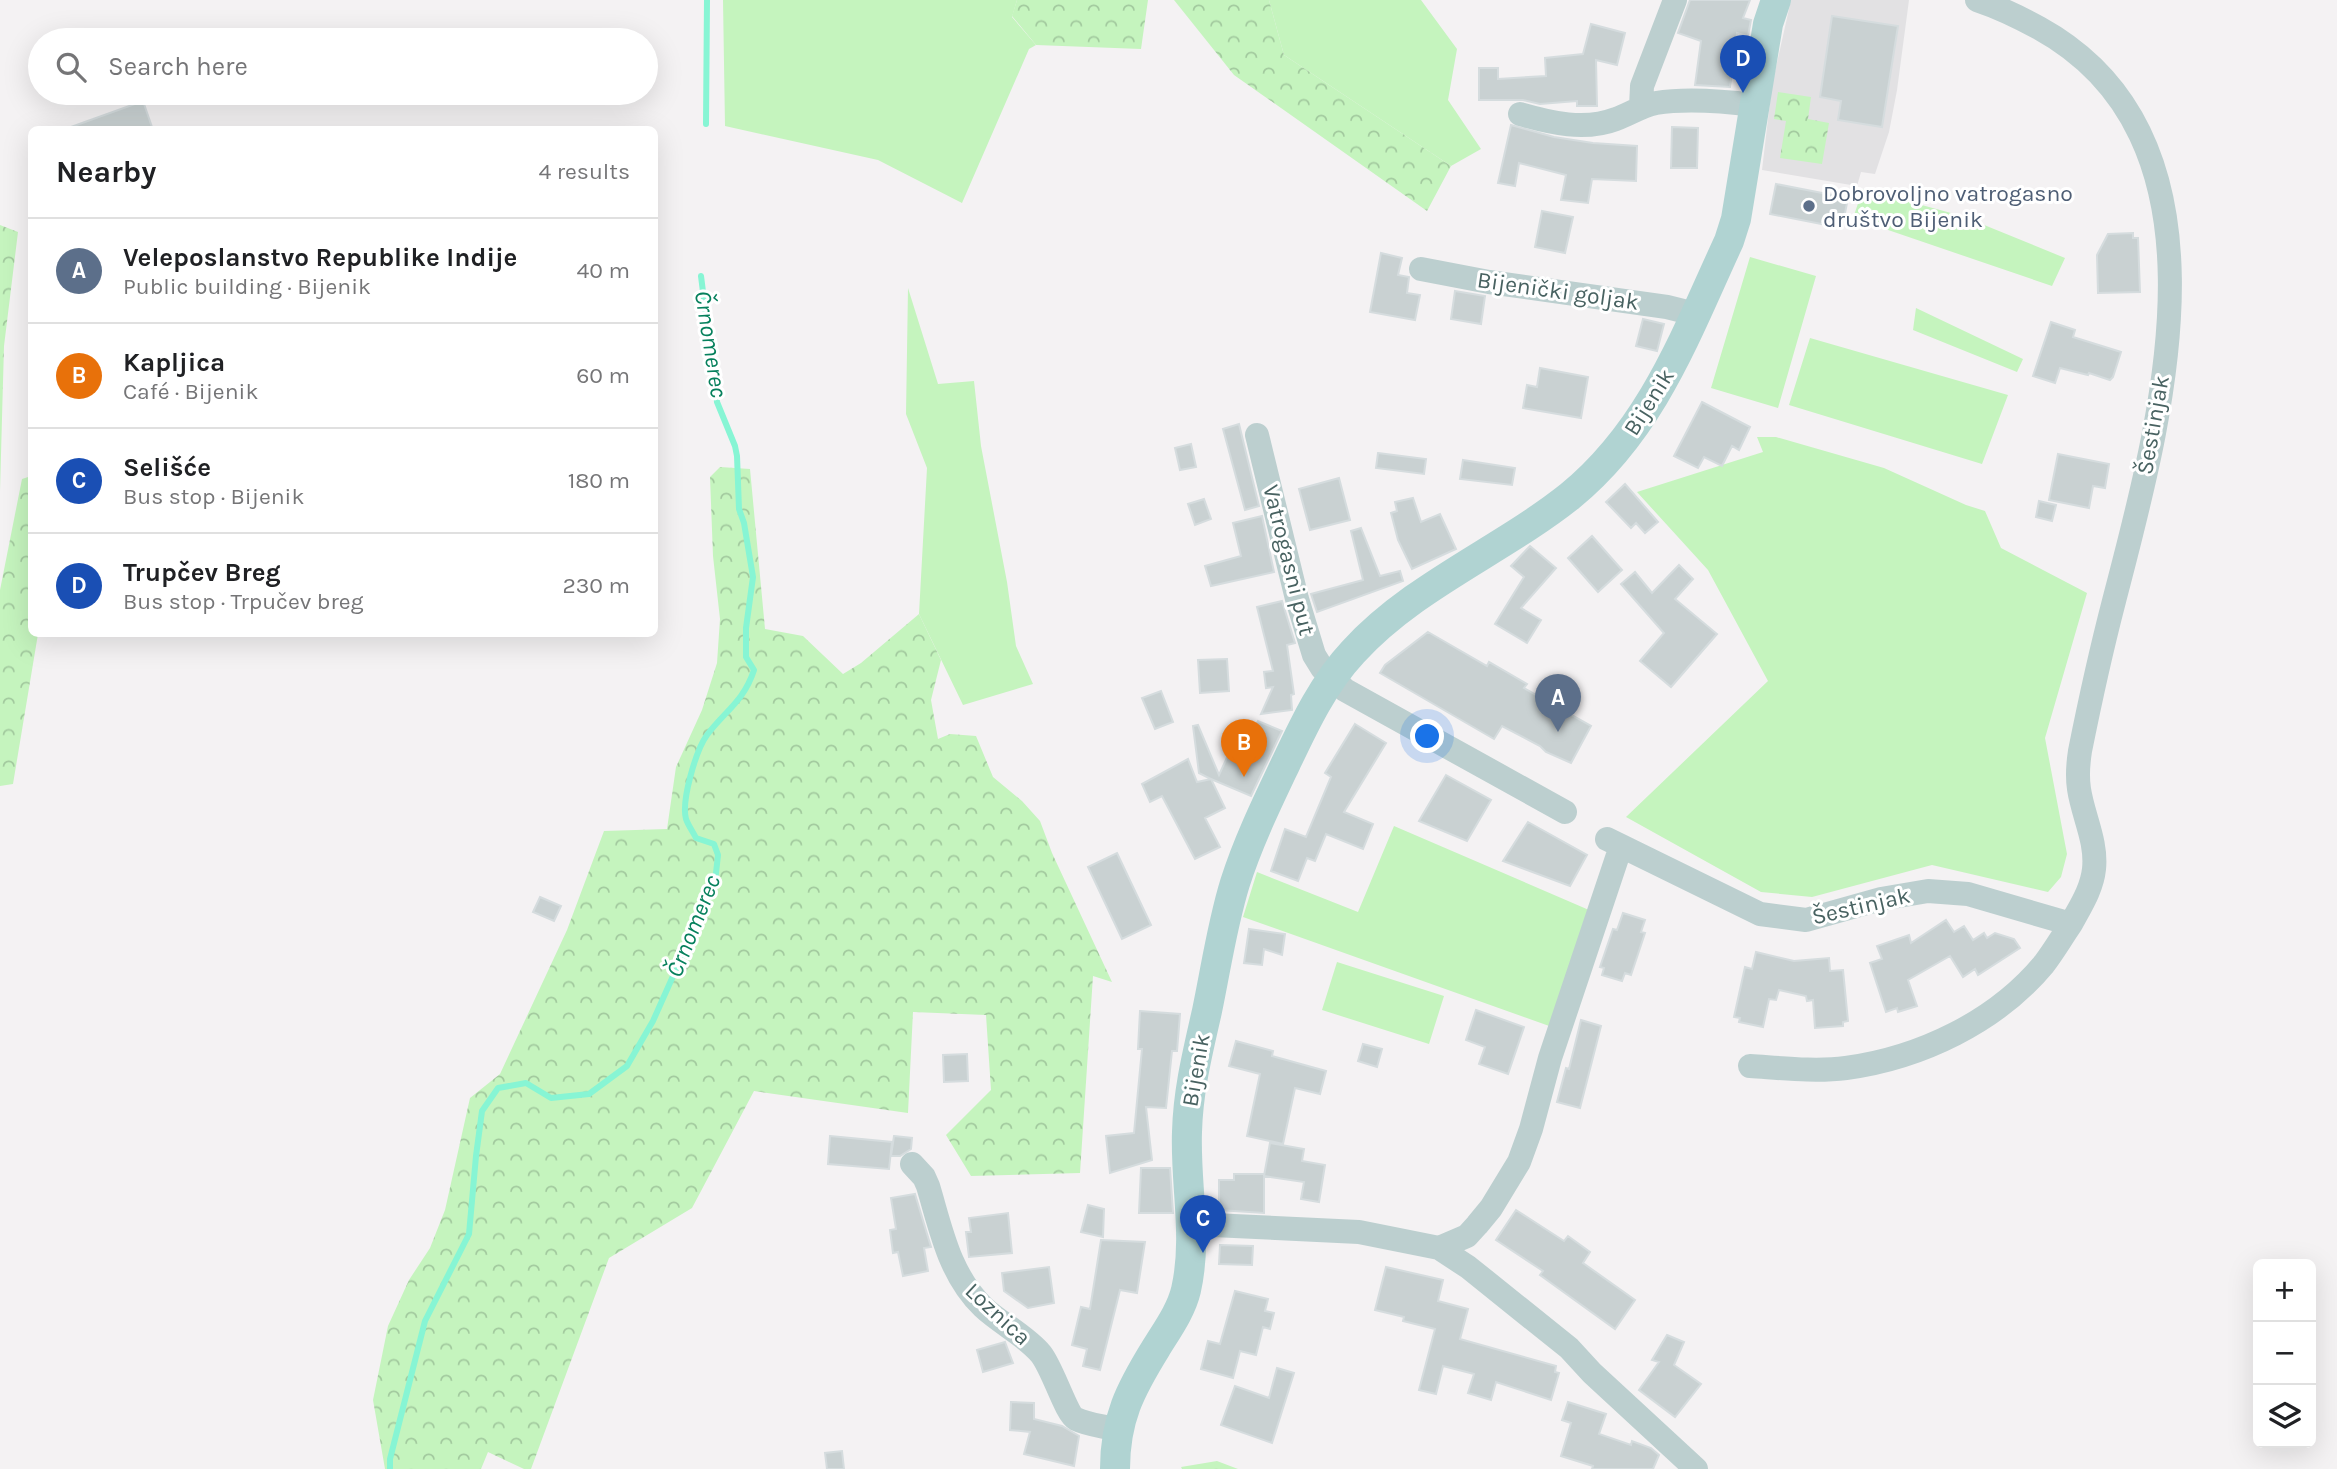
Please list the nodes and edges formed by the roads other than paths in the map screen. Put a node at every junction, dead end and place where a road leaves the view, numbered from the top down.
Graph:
1 (1675, 0) edge
2 (1776, 0) edge
3 (1977, 0) edge
4 (1754, 105) junction
5 (1641, 107) junction
6 (1520, 114) dead end
7 (1421, 269) dead end
8 (1695, 314) junction
9 (1257, 435) dead end
10 (1332, 679) junction
11 (1565, 812) dead end
12 (2071, 924) junction
13 (1750, 1066) dead end
14 (912, 1164) dead end
15 (1191, 1224) junction
16 (1439, 1248) junction
17 (1118, 1430) junction
18 (1115, 1469) edge
19 (1696, 1469) edge

1 - 5 street
2 - 4 main road, Bijenik
3 - 12 street, Šestinjak
4 - 5 street
4 - 8 main road, Bijenik
5 - 6 street
7 - 8 street, Bijenički goljak
8 - 10 main road, Bijenik
9 - 10 street, Vatrogasni put
10 - 11 street
10 - 15 main road, Bijenik
12 - 13 street, Šestinjak
12 - 16 street, Šestinjak
14 - 17 street, Loznica
15 - 16 street
15 - 17 main road, Bijenik
16 - 19 street
17 - 18 main road, Bijenik

